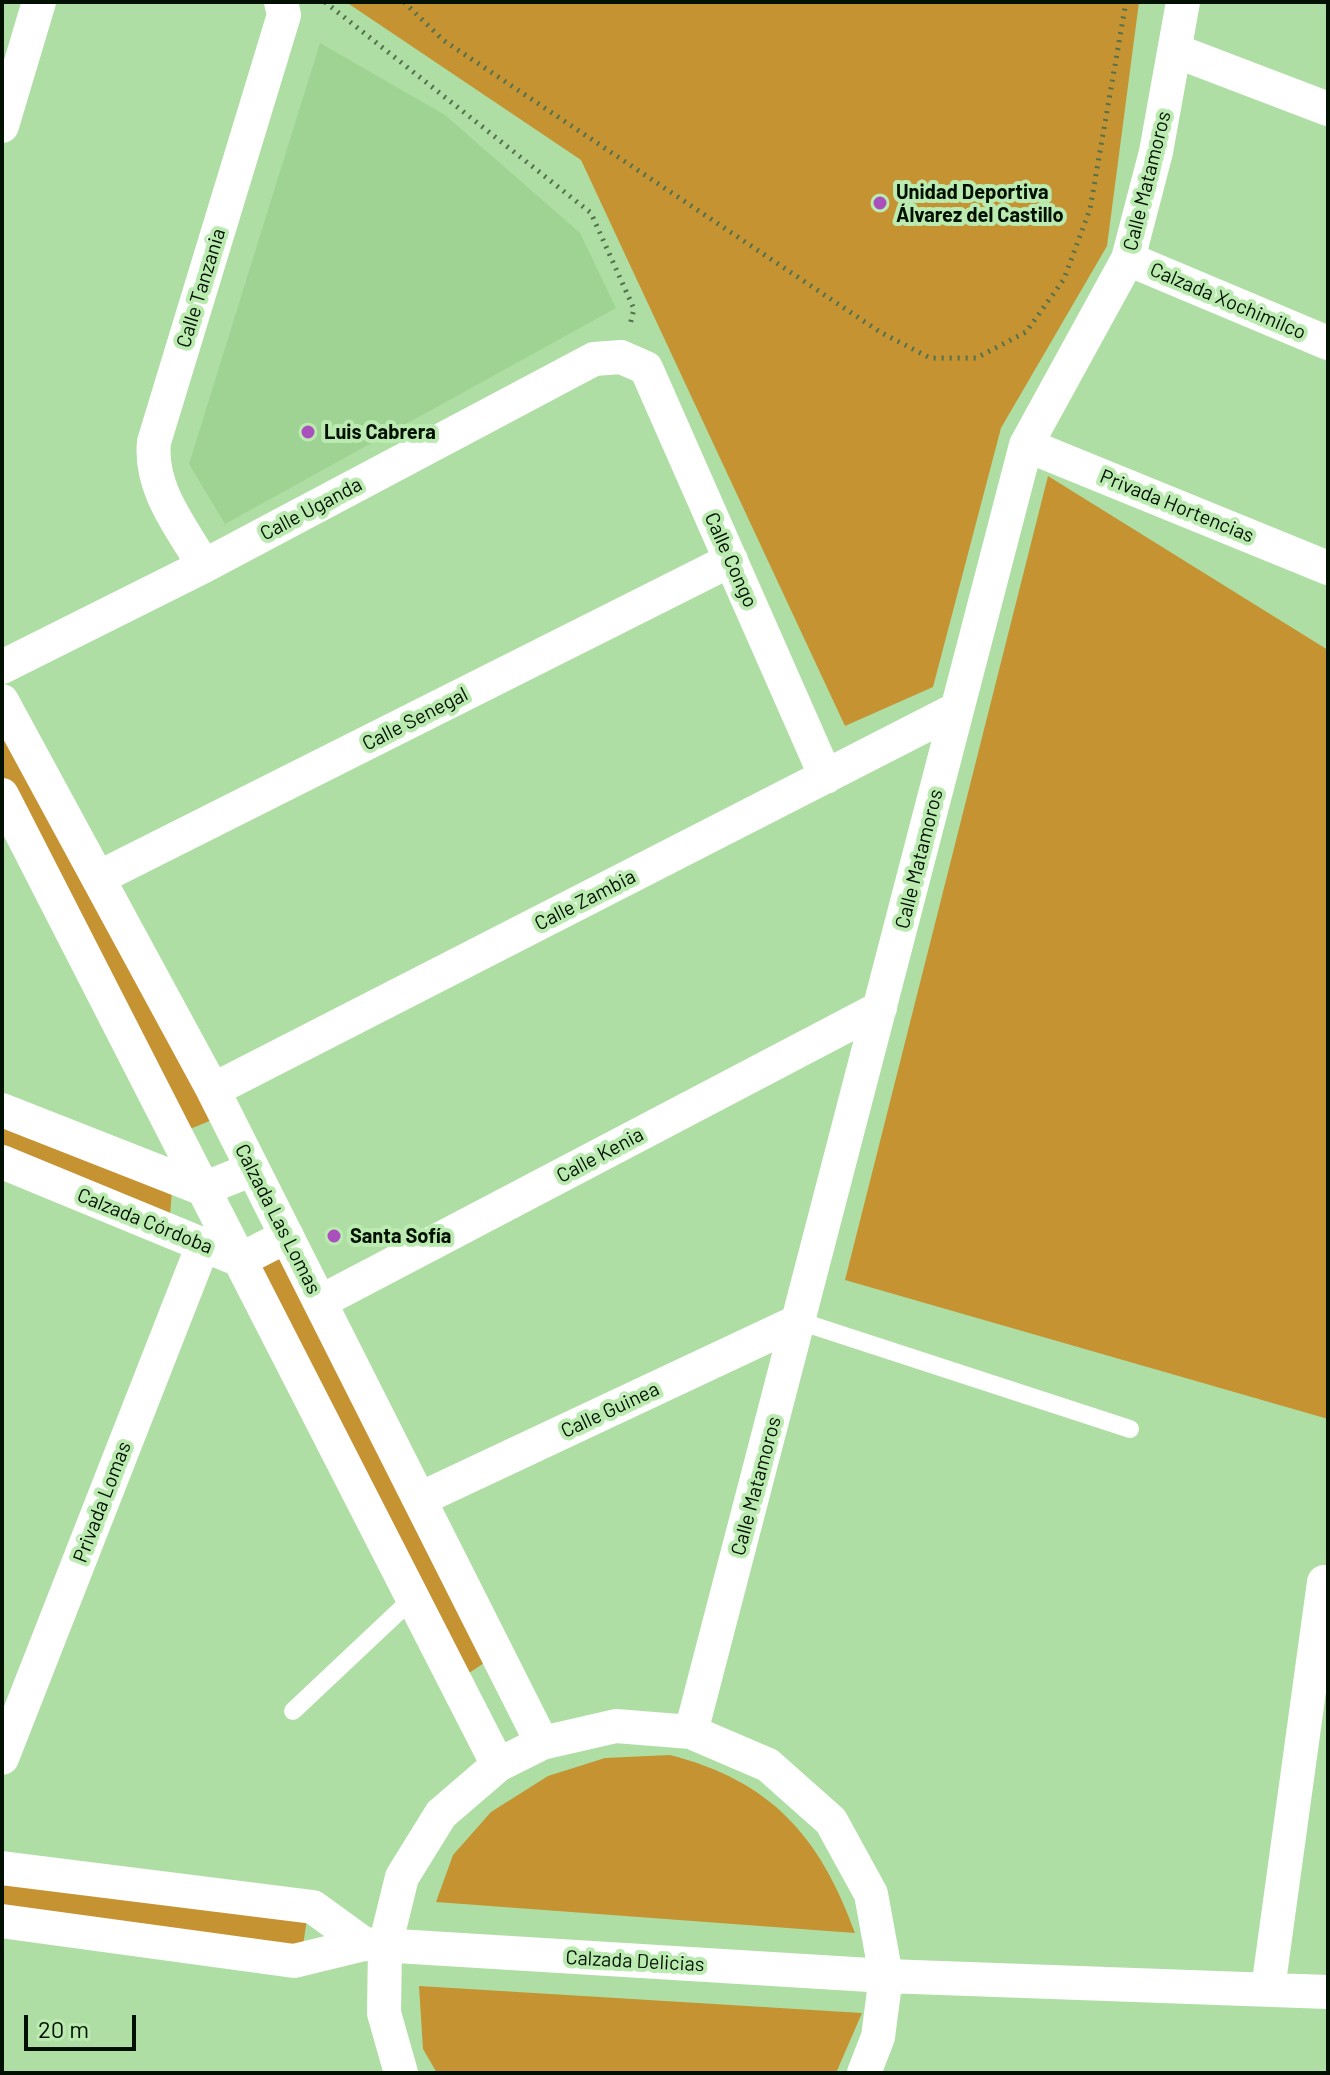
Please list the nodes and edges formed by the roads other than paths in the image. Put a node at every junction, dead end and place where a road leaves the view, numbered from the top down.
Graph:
1 (39, 2) edge
2 (281, 2) edge
3 (1183, 2) edge
4 (1176, 51) junction
5 (1328, 109) edge
6 (2, 126) edge
7 (1128, 259) junction
8 (1328, 343) edge
9 (621, 357) joint
10 (1026, 445) junction
11 (731, 560) junction
12 (204, 566) junction
13 (1328, 568) edge
14 (2, 667) edge
15 (2, 701) edge
16 (957, 709) junction
17 (826, 777) junction
18 (2, 795) edge
19 (98, 878) junction
20 (880, 1008) junction
21 (213, 1090) junction
22 (2, 1110) edge
23 (2, 1162) edge
24 (253, 1169) junction
25 (203, 1189) junction
26 (287, 1236) junction
27 (203, 1245) junction
28 (240, 1260) junction
29 (320, 1302) junction
30 (799, 1321) junction
31 (1130, 1429) dead end
32 (420, 1499) junction
33 (1324, 1582) dead end
34 (413, 1598) junction
35 (293, 1711) dead end
36 (691, 1732) junction
37 (542, 1743) junction
38 (2, 1758) edge
39 (498, 1765) junction
40 (2, 1868) edge
41 (2, 1921) edge
42 (375, 1945) junction
43 (886, 1976) junction
44 (1268, 1989) junction
45 (1328, 1992) edge
46 (401, 2073) edge
47 (864, 2073) edge

1 - 6 street
2 - 12 street, Calle Tanzania
3 - 4 street, Calle Matamoros
4 - 5 street
4 - 7 street, Calle Matamoros
7 - 8 street, Calzada Xochimilco
7 - 10 street, Calle Matamoros
9 - 11 street, Calle Congo
9 - 12 street, Calle Uganda
10 - 13 street, Privada Hortencias
10 - 16 street, Calle Matamoros
11 - 17 street, Calle Congo
11 - 19 street, Calle Senegal
12 - 14 street, Calle Uganda
15 - 19 street, Calzada Las Lomas
16 - 17 street, Calle Zambia
16 - 20 street, Calle Matamoros
17 - 21 street, Calle Zambia
18 - 25 street
19 - 21 street, Calzada Las Lomas
20 - 29 street, Calle Kenia
20 - 30 street, Calle Matamoros
21 - 24 street, Calzada Las Lomas
22 - 25 street
23 - 27 street, Calzada Córdoba
24 - 25 street
24 - 26 street, Calzada Las Lomas
25 - 28 street
26 - 28 street
26 - 29 street, Calzada Las Lomas
27 - 28 street, Calzada Córdoba
27 - 38 street, Privada Lomas
28 - 34 street
29 - 32 street, Calzada Las Lomas
30 - 31 lane
30 - 32 street, Calle Guinea
30 - 36 street, Calle Matamoros
32 - 37 street, Calzada Las Lomas
33 - 44 street
34 - 35 lane
34 - 39 street
36 - 37 street
36 - 43 street
37 - 39 street
39 - 42 street
40 - 42 street
41 - 42 street, Calzada Delicias
42 - 43 street, Calzada Delicias
42 - 46 street
43 - 44 street, Calzada Delicias
43 - 47 street
44 - 45 street, Calzada Delicias

